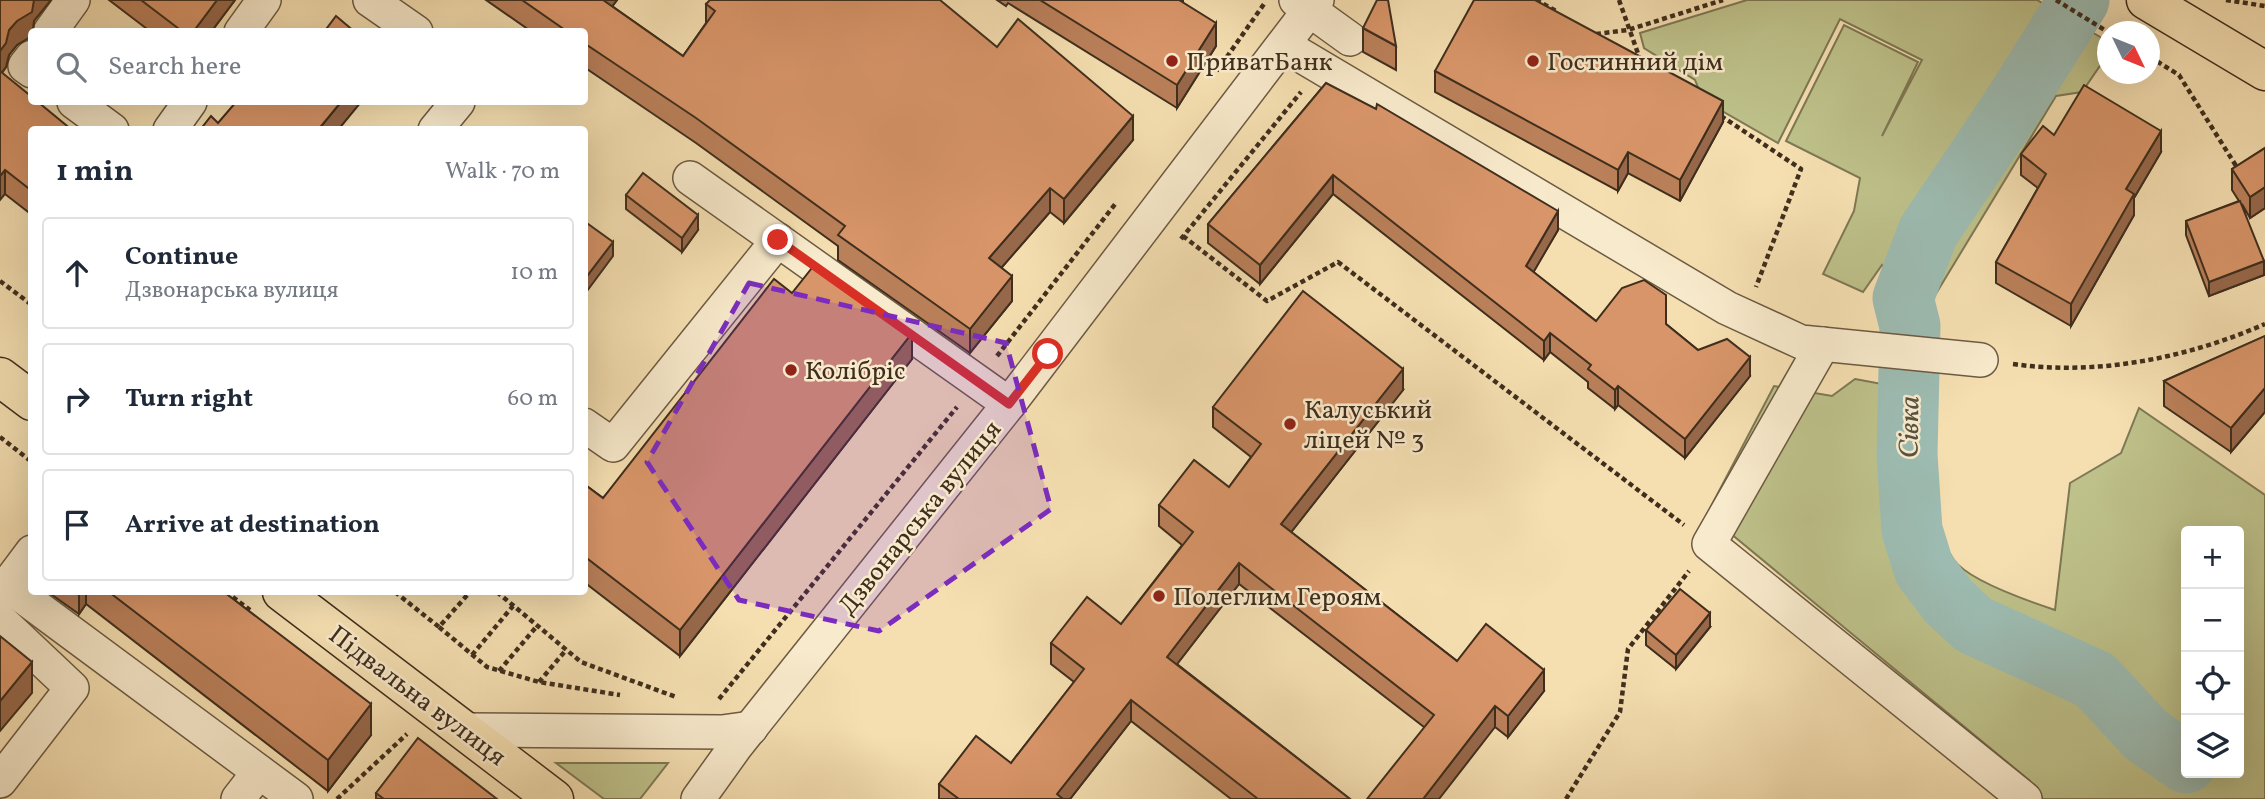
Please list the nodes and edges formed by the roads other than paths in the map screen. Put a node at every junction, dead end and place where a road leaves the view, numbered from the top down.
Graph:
1 (73, 0) edge
2 (264, 0) edge
3 (370, 0) edge
4 (1308, 3) edge
5 (2156, 6) edge
6 (53, 28) edge
7 (244, 28) edge
8 (410, 28) edge
9 (1350, 39) dead end
10 (1285, 46) junction
11 (2265, 71) edge
12 (78, 105) edge
13 (188, 105) edge
14 (456, 105) edge
15 (107, 126) edge
16 (173, 126) edge
17 (438, 126) edge
18 (690, 178) dead end
19 (778, 240) junction
20 (1823, 344) junction
21 (1981, 360) road end
22 (0, 377) edge
23 (28, 398) edge
24 (1009, 404) junction
25 (588, 428) edge
26 (28, 557) edge
27 (3, 590) edge
28 (286, 595) edge
29 (0, 620) edge
30 (751, 728) junction
31 (464, 730) junction
32 (259, 772) junction
33 (0, 781) edge
34 (238, 799) edge
35 (296, 799) edge
36 (554, 799) edge
37 (698, 799) edge
38 (2025, 799) edge

1 - 6 street
2 - 7 street
3 - 8 street
4 - 9 street
4 - 10 street, Дзвонарська вулиця
5 - 11 main road
10 - 20 street
10 - 24 street, Дзвонарська вулиця
12 - 15 street
13 - 16 street
14 - 17 street
18 - 19 street
19 - 24 street
19 - 25 street
20 - 21 street
20 - 38 street
22 - 23 main road
24 - 30 street, Дзвонарська вулиця
26 - 27 street
27 - 32 street
28 - 31 main road, Підвальна вулиця
29 - 33 street
30 - 31 street
30 - 37 street, Дзвонарська вулиця
31 - 36 main road, Підвальна вулиця
32 - 34 street
32 - 35 street

